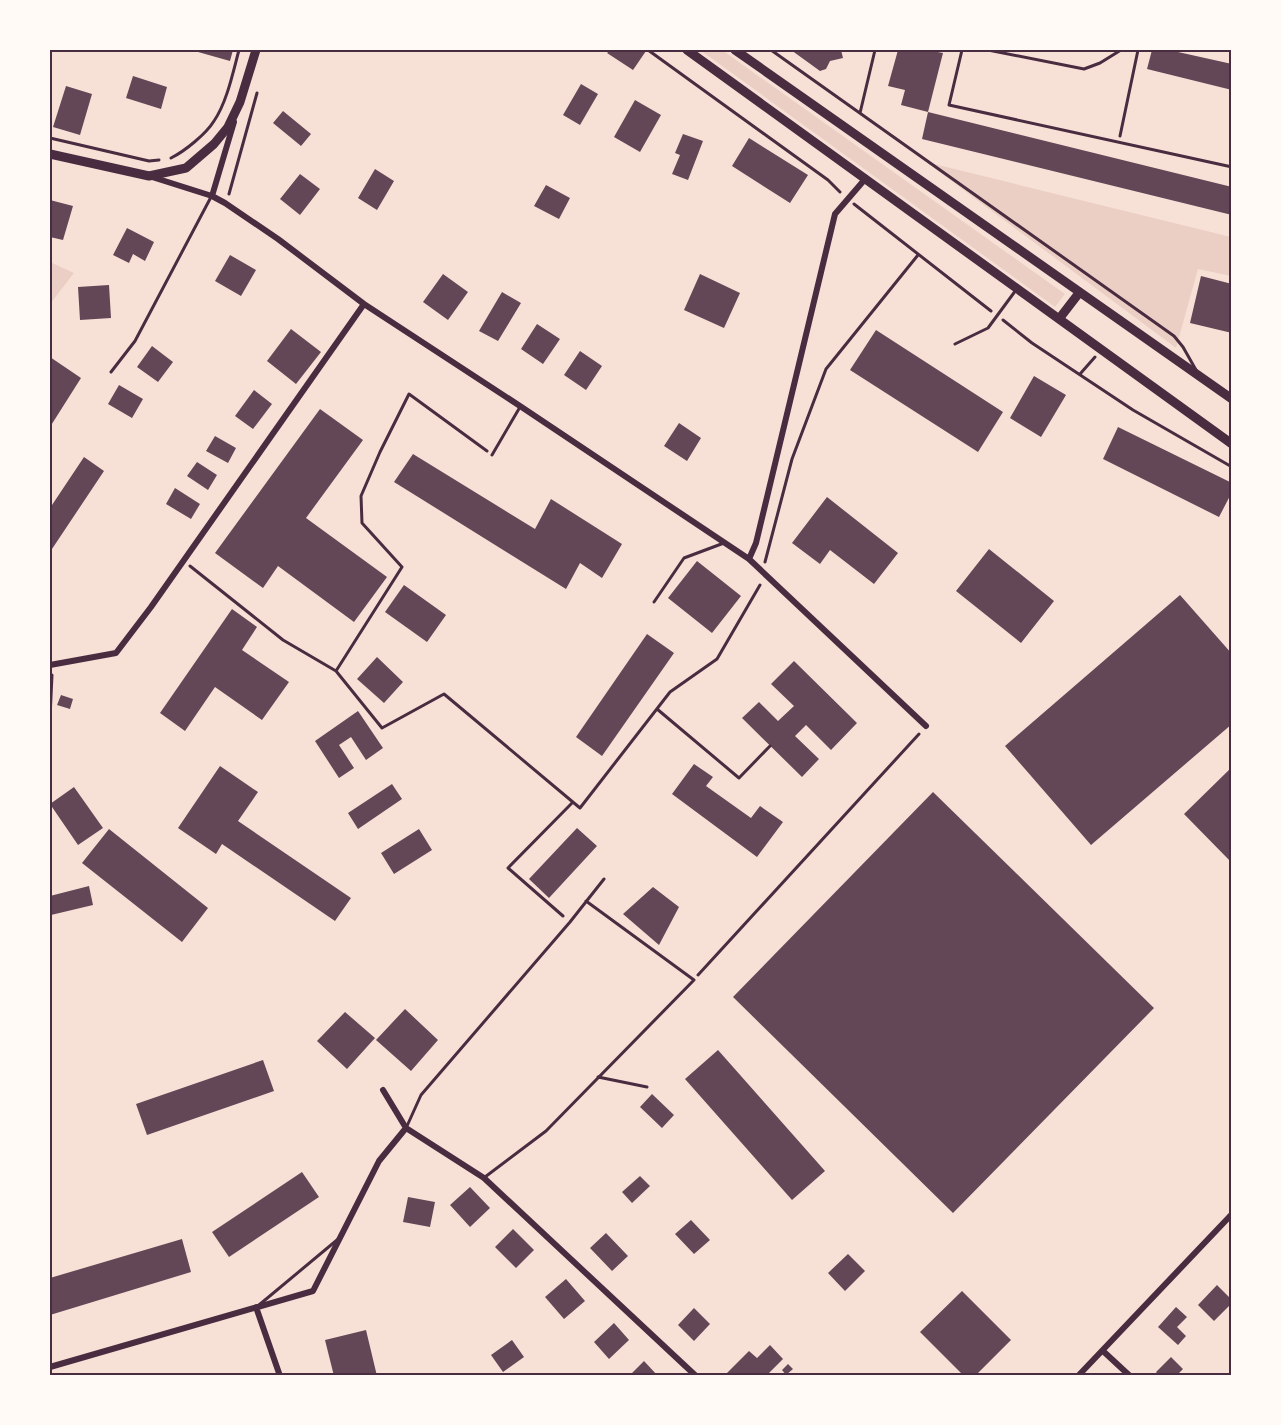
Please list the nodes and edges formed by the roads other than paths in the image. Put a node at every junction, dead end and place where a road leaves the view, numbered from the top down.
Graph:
1 (256, 50) edge
2 (687, 50) edge
3 (735, 50) edge
4 (771, 50) edge
5 (875, 50) edge
6 (962, 50) edge
7 (240, 102) junction
8 (860, 113) junction
9 (50, 154) edge
10 (1232, 167) edge
11 (149, 176) junction
12 (866, 178) junction
13 (212, 196) junction
14 (1017, 289) junction
15 (1079, 293) junction
16 (364, 304) junction
17 (1059, 319) junction
18 (955, 344) dead end
19 (111, 372) dead end
20 (1199, 377) junction
21 (1232, 399) edge
22 (520, 406) junction
23 (1232, 444) edge
24 (492, 454) road end
25 (724, 543) junction
26 (748, 560) junction
27 (654, 602) dead end
28 (51, 665) edge
29 (926, 726) road end
30 (604, 879) dead end
31 (586, 901) junction
32 (598, 1077) junction
33 (647, 1087) dead end
34 (383, 1090) dead end
35 (406, 1128) junction
36 (483, 1178) junction
37 (1232, 1214) edge
38 (340, 1237) junction
39 (256, 1307) junction
40 (1103, 1351) junction
41 (50, 1367) edge
42 (280, 1376) edge
43 (696, 1376) edge
44 (1078, 1376) edge
45 (1130, 1376) edge

1 - 7 main road
2 - 12 main road
3 - 15 main road
4 - 8 lane
5 - 8 lane
6 - 10 lane
7 - 11 main road
7 - 13 street
8 - 20 lane
9 - 11 main road
11 - 13 street
12 - 14 main road
12 - 26 street
13 - 16 street
13 - 19 lane
14 - 17 main road
14 - 18 lane
15 - 17 main road
15 - 20 main road
16 - 22 street
16 - 28 street
17 - 23 main road
20 - 21 main road
22 - 24 lane
22 - 25 street
25 - 26 street
25 - 27 lane
26 - 29 street
30 - 31 lane
31 - 32 lane
31 - 35 lane
32 - 33 lane
32 - 36 lane
34 - 35 street
35 - 36 street
35 - 38 street
36 - 43 street
37 - 40 street
38 - 39 lane
38 - 39 street
39 - 41 street
39 - 42 street
40 - 44 street
40 - 45 street

